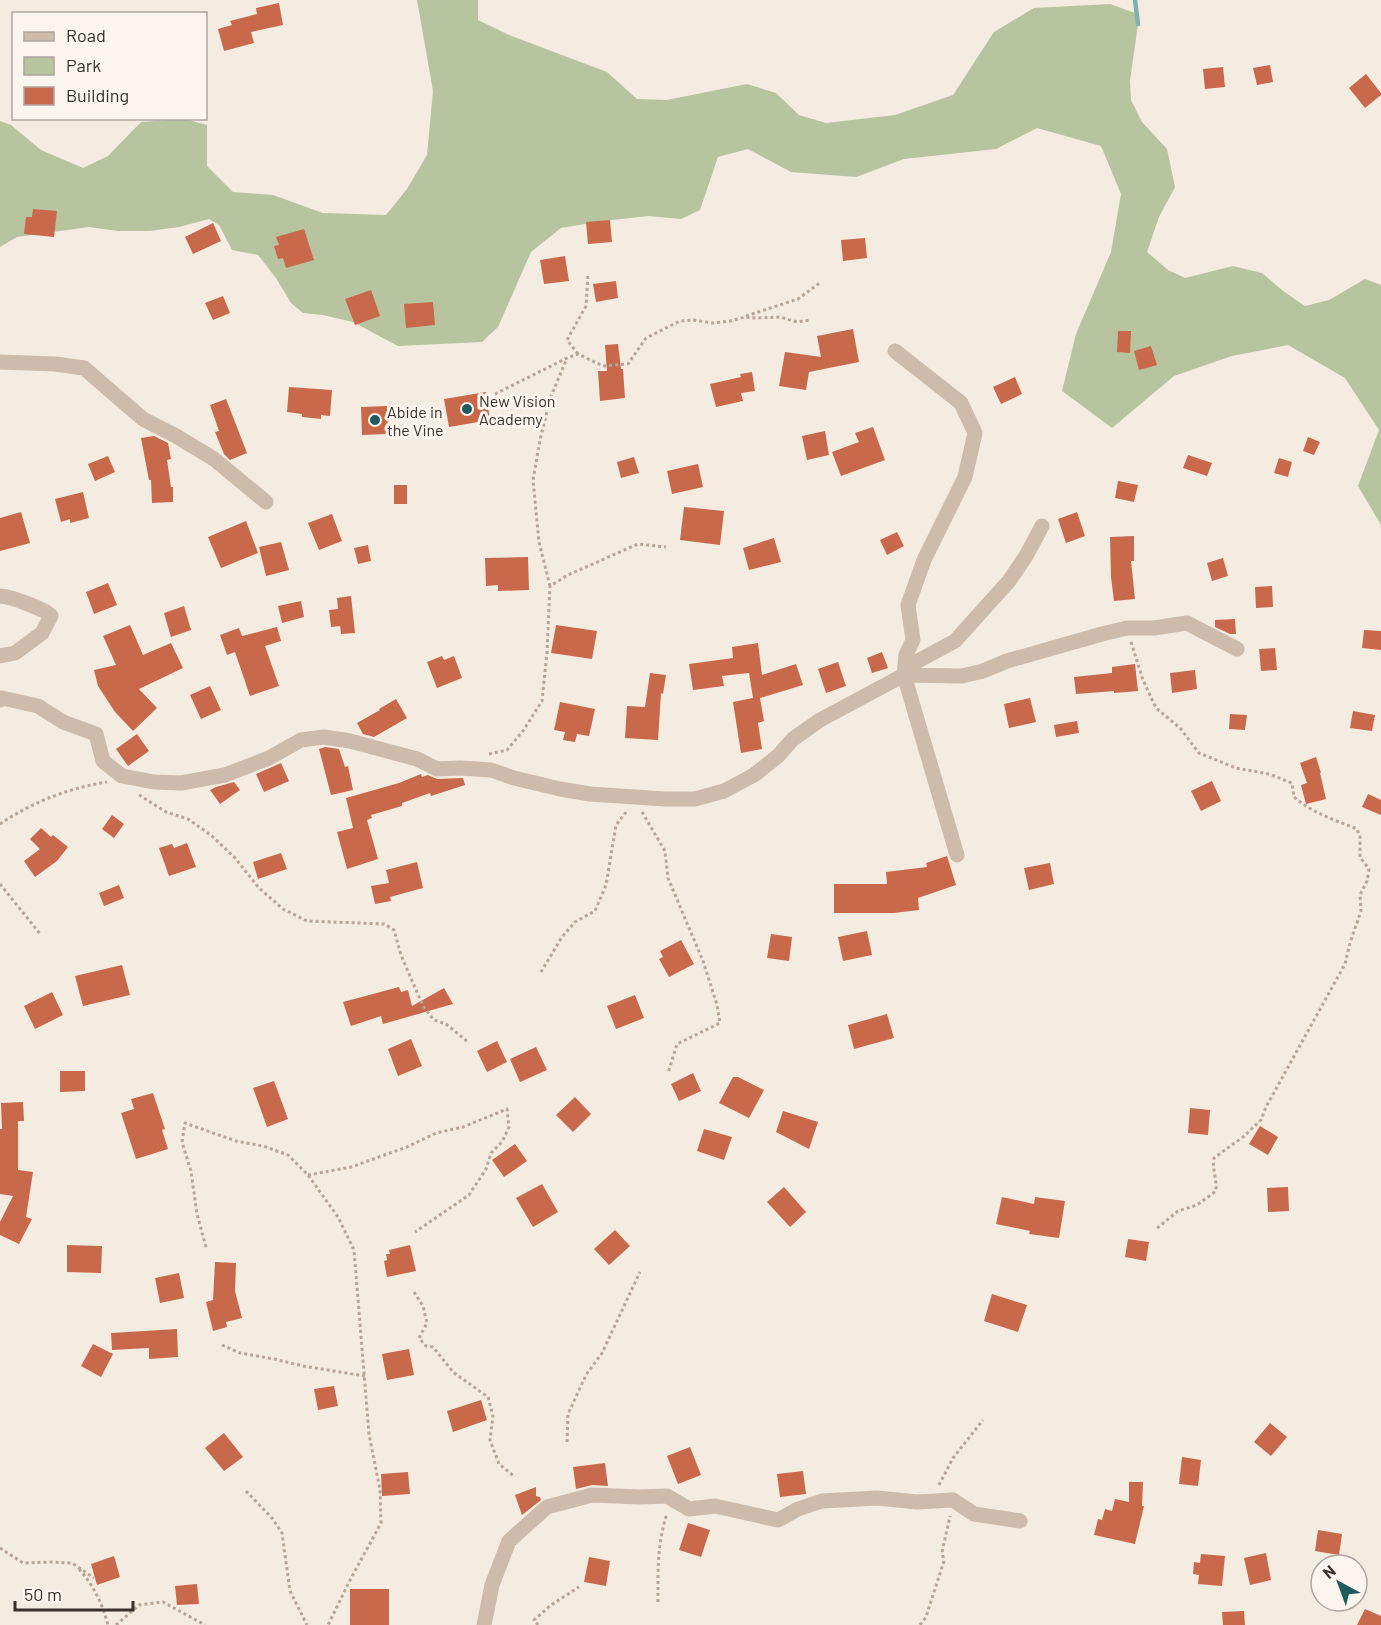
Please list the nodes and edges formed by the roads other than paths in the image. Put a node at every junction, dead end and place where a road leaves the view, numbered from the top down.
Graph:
1 (895, 351) dead end
2 (0, 362) edge
3 (266, 502) dead end
4 (1042, 526) dead end
5 (0, 596) edge
6 (1237, 649) dead end
7 (0, 656) edge
8 (904, 672) junction
9 (0, 700) edge
10 (957, 855) dead end
11 (1020, 1521) dead end
12 (484, 1625) edge

1 - 8 street
2 - 3 street
4 - 8 street
5 - 7 street
6 - 8 street
8 - 9 street
8 - 10 street
11 - 12 street

